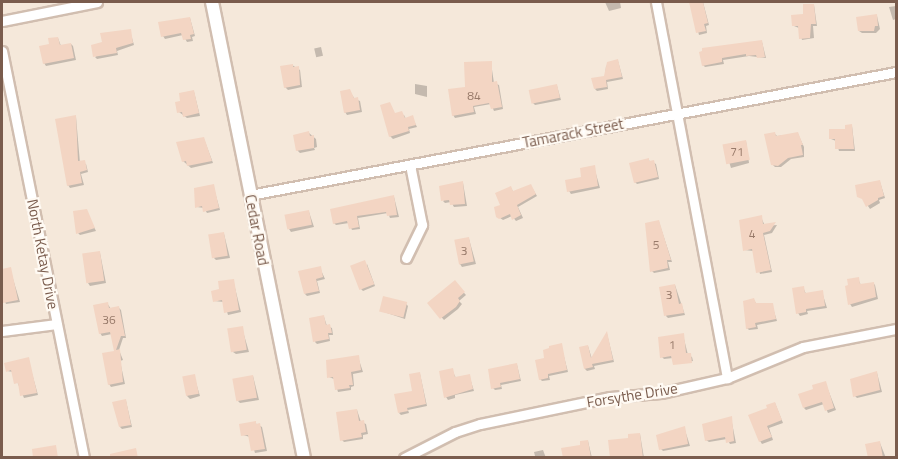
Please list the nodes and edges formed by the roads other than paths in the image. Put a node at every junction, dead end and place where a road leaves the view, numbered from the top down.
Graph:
1 (97, 2) edge
2 (212, 2) edge
3 (656, 2) edge
4 (2, 21) edge
5 (2, 51) edge
6 (897, 72) edge
7 (677, 113) junction
8 (410, 165) junction
9 (250, 195) junction
10 (405, 258) dead end
11 (57, 324) junction
12 (897, 328) edge
13 (2, 331) edge
14 (727, 378) junction
15 (84, 458) edge
16 (304, 458) edge
17 (404, 458) edge

1 - 4 street
2 - 9 street, Cedar Road
3 - 7 street
5 - 11 street, North Ketay Drive
6 - 7 street, Tamarack Street
7 - 8 street, Tamarack Street
7 - 14 street
8 - 9 street, Tamarack Street
8 - 10 street
9 - 16 street, Cedar Road
11 - 13 street
11 - 15 street, North Ketay Drive
12 - 14 street, Forsythe Drive
14 - 17 street, Forsythe Drive

